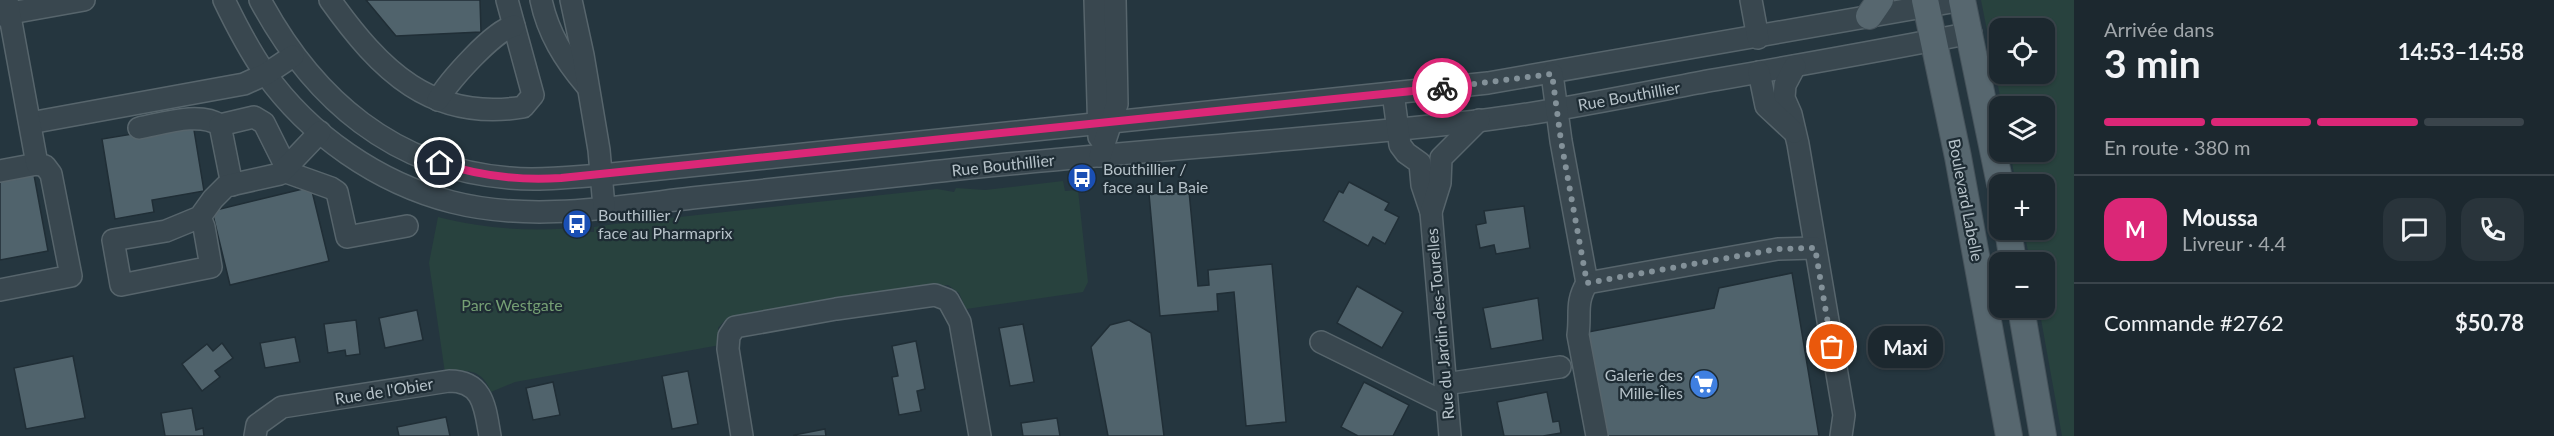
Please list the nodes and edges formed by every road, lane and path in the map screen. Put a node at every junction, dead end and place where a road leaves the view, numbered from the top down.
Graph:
1 (84, 0) edge
2 (224, 0) edge
3 (260, 0) edge
4 (330, 0) edge
5 (507, 0) edge
6 (541, 0) edge
7 (571, 0) edge
8 (1095, 0) edge
9 (1115, 0) edge
10 (1751, 0) edge
11 (1963, 0) edge
12 (1926, 4) edge
13 (1874, 8) edge
14 (6, 10) edge
15 (514, 26) junction
16 (1971, 33) junction
17 (1758, 38) junction
18 (1934, 40) junction
19 (293, 56) junction
20 (1795, 66) junction
21 (10, 72) edge
22 (1759, 72) junction
23 (266, 74) junction
24 (1552, 74) junction
25 (586, 85) junction
26 (1393, 93) junction
27 (438, 100) junction
28 (1557, 109) junction
29 (1479, 120) junction
30 (1105, 122) junction
31 (30, 123) junction
32 (220, 125) junction
33 (139, 128) dead end
34 (1397, 129) junction
35 (320, 132) junction
36 (1794, 132) junction
37 (1100, 156) junction
38 (1441, 158) junction
39 (1416, 160) junction
40 (37, 164) junction
41 (286, 169) junction
42 (0, 171) edge
43 (1998, 174) edge
44 (602, 175) junction
45 (232, 184) junction
46 (604, 207) junction
47 (1431, 212) junction
48 (200, 217) junction
49 (407, 226) dead end
50 (1815, 248) junction
51 (1587, 283) junction
52 (0, 290) edge
53 (2023, 318) edge
54 (1595, 327) dead end
55 (1321, 342) dead end
56 (1560, 367) dead end
57 (1446, 394) junction
58 (255, 436) edge
59 (490, 436) edge
60 (742, 436) edge
61 (980, 436) edge
62 (1450, 436) edge
63 (1597, 436) edge
64 (1841, 436) edge
65 (2009, 436) edge
66 (2043, 436) edge

1 - 14 street
2 - 23 street, Rue Bouthillier
3 - 19 street, Rue Bouthillier
4 - 27 street
5 - 15 street
6 - 25 street
7 - 25 street
8 - 30 street
9 - 30 street
10 - 17 street
11 - 12 street, Rue Bouthillier
11 - 16 main road
12 - 13 street, Rue Bouthillier
12 - 18 main road, Boulevard Labelle
13 - 17 street, Rue Bouthillier
14 - 21 street
15 - 27 street
15 - 27 street
16 - 18 street, Rue Bouthillier
16 - 43 main road
17 - 24 street, Rue Bouthillier
18 - 20 street, Rue Bouthillier
18 - 65 main road, Boulevard Labelle
19 - 23 street
19 - 44 street, Rue Bouthillier
20 - 22 street, Rue Bouthillier
20 - 36 street
21 - 31 street
22 - 28 street, Rue Bouthillier
22 - 36 street
23 - 31 street
23 - 35 street, Rue Bouthillier
24 - 26 street, Rue Bouthillier
24 - 28 street
25 - 44 street
26 - 30 street, Rue Bouthillier
26 - 34 street, Rue du Jardin-des-Tourelles
28 - 29 street, Rue Bouthillier
28 - 51 street
29 - 34 street, Rue Bouthillier
29 - 38 street
30 - 37 street
30 - 44 street, Rue Bouthillier
31 - 40 street
32 - 33 street
32 - 41 street
32 - 45 street
34 - 37 street, Rue Bouthillier
34 - 39 street, Rue du Jardin-des-Tourelles
35 - 41 street
35 - 46 street, Rue Bouthillier
36 - 50 street
37 - 46 street, Rue Bouthillier
38 - 39 street
38 - 47 street, Rue du Jardin-des-Tourelles
39 - 47 street, Rue du Jardin-des-Tourelles
40 - 42 street
40 - 52 street
41 - 45 street
41 - 49 street
44 - 46 street
45 - 48 street
47 - 57 street, Rue du Jardin-des-Tourelles
48 - 48 street
50 - 51 street
50 - 64 street
51 - 54 street
51 - 63 street
53 - 66 main road
55 - 57 street
56 - 57 street
57 - 62 street, Rue du Jardin-des-Tourelles
58 - 59 street, Rue de l'Obier
60 - 61 street

